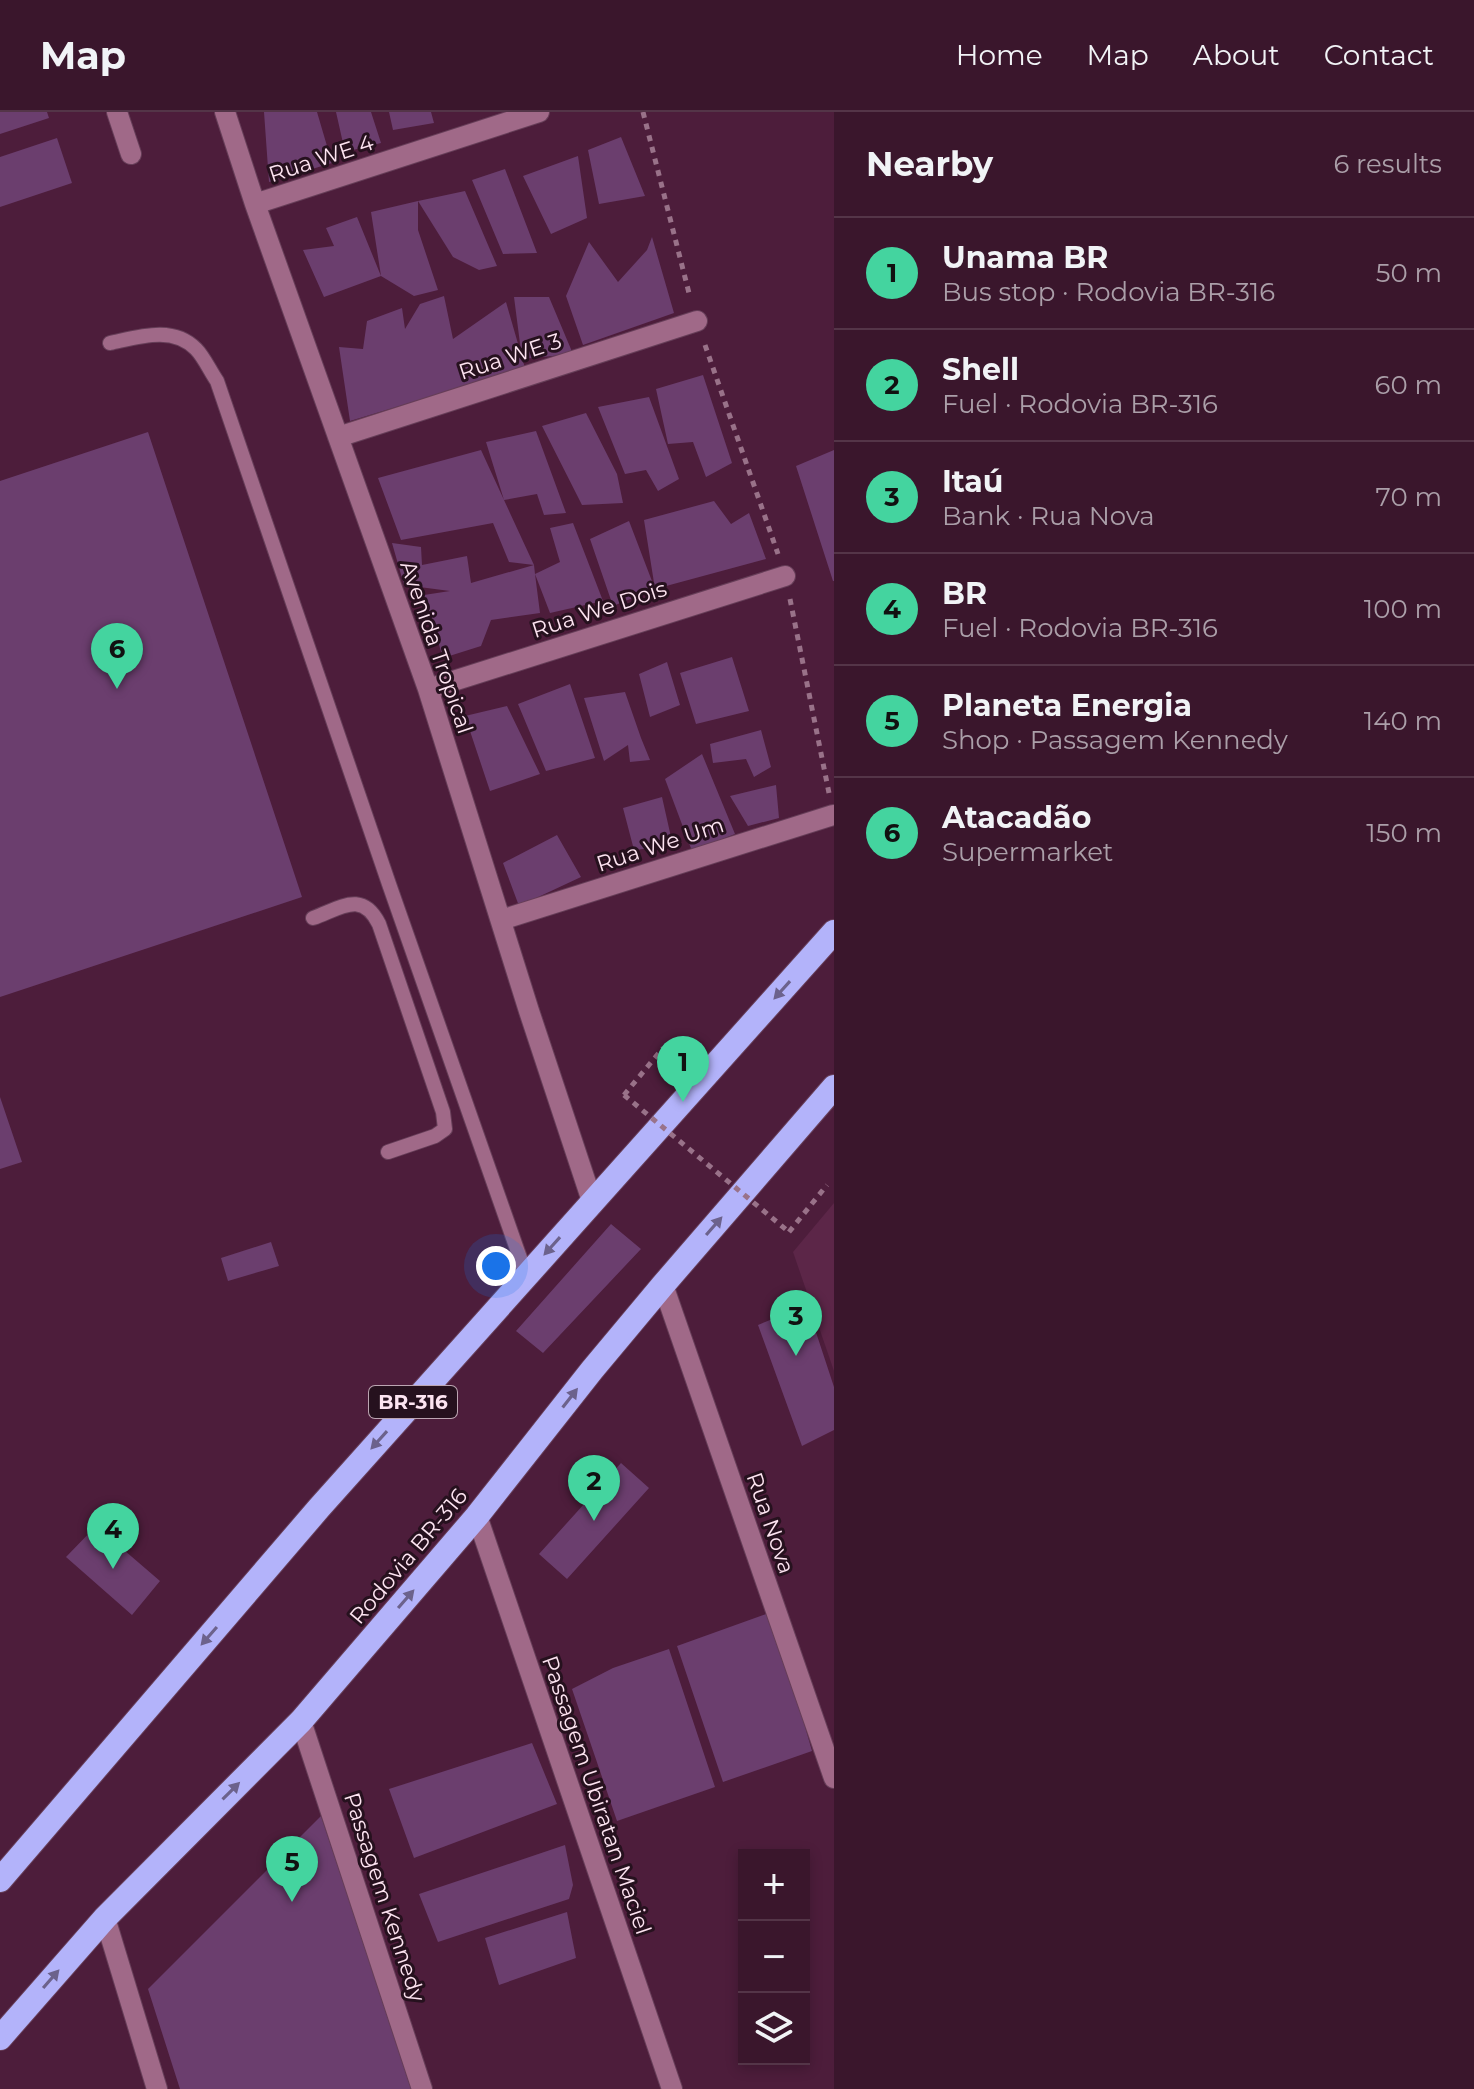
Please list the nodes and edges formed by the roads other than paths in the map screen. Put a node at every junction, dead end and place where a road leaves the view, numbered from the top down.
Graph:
1 (117, 112) edge
2 (225, 112) edge
3 (539, 112) edge
4 (131, 154) dead end
5 (255, 204) junction
6 (697, 321) road end
7 (110, 343) dead end
8 (338, 437) junction
9 (785, 576) road end
10 (428, 689) junction
11 (833, 815) edge
12 (313, 918) dead end
13 (501, 920) junction
14 (834, 932) edge
15 (834, 1087) edge
16 (388, 1152) dead end
17 (592, 1201) junction
18 (526, 1275) junction
19 (663, 1285) junction
20 (477, 1516) junction
21 (301, 1721) junction
22 (834, 1778) edge
23 (0, 1880) edge
24 (105, 1918) junction
25 (0, 2038) edge
26 (157, 2089) edge
27 (422, 2089) edge
28 (672, 2089) edge

1 - 4 street
2 - 5 street, Avenida Tropical
3 - 5 street, Rua WE 4
5 - 8 street, Avenida Tropical
6 - 8 street, Rua WE 3
7 - 18 lane
8 - 10 street, Avenida Tropical
9 - 10 street, Rua We Dois
10 - 13 street, Avenida Tropical
11 - 13 street, Rua We Um
12 - 16 lane
13 - 17 street, Avenida Tropical
14 -> 17 highway, BR-316
19 -> 15 highway, Rodovia BR-316
17 -> 18 highway, BR-316
18 -> 23 highway, BR-316
20 -> 19 highway, Rodovia BR-316
19 - 22 street, Rua Nova
21 -> 20 highway, Rodovia BR-316
20 - 28 street, Passagem Ubiratan Maciel
24 -> 21 highway, Rodovia BR-316
21 - 27 street, Passagem Kennedy
25 -> 24 highway, Rodovia BR-316
24 - 26 street

